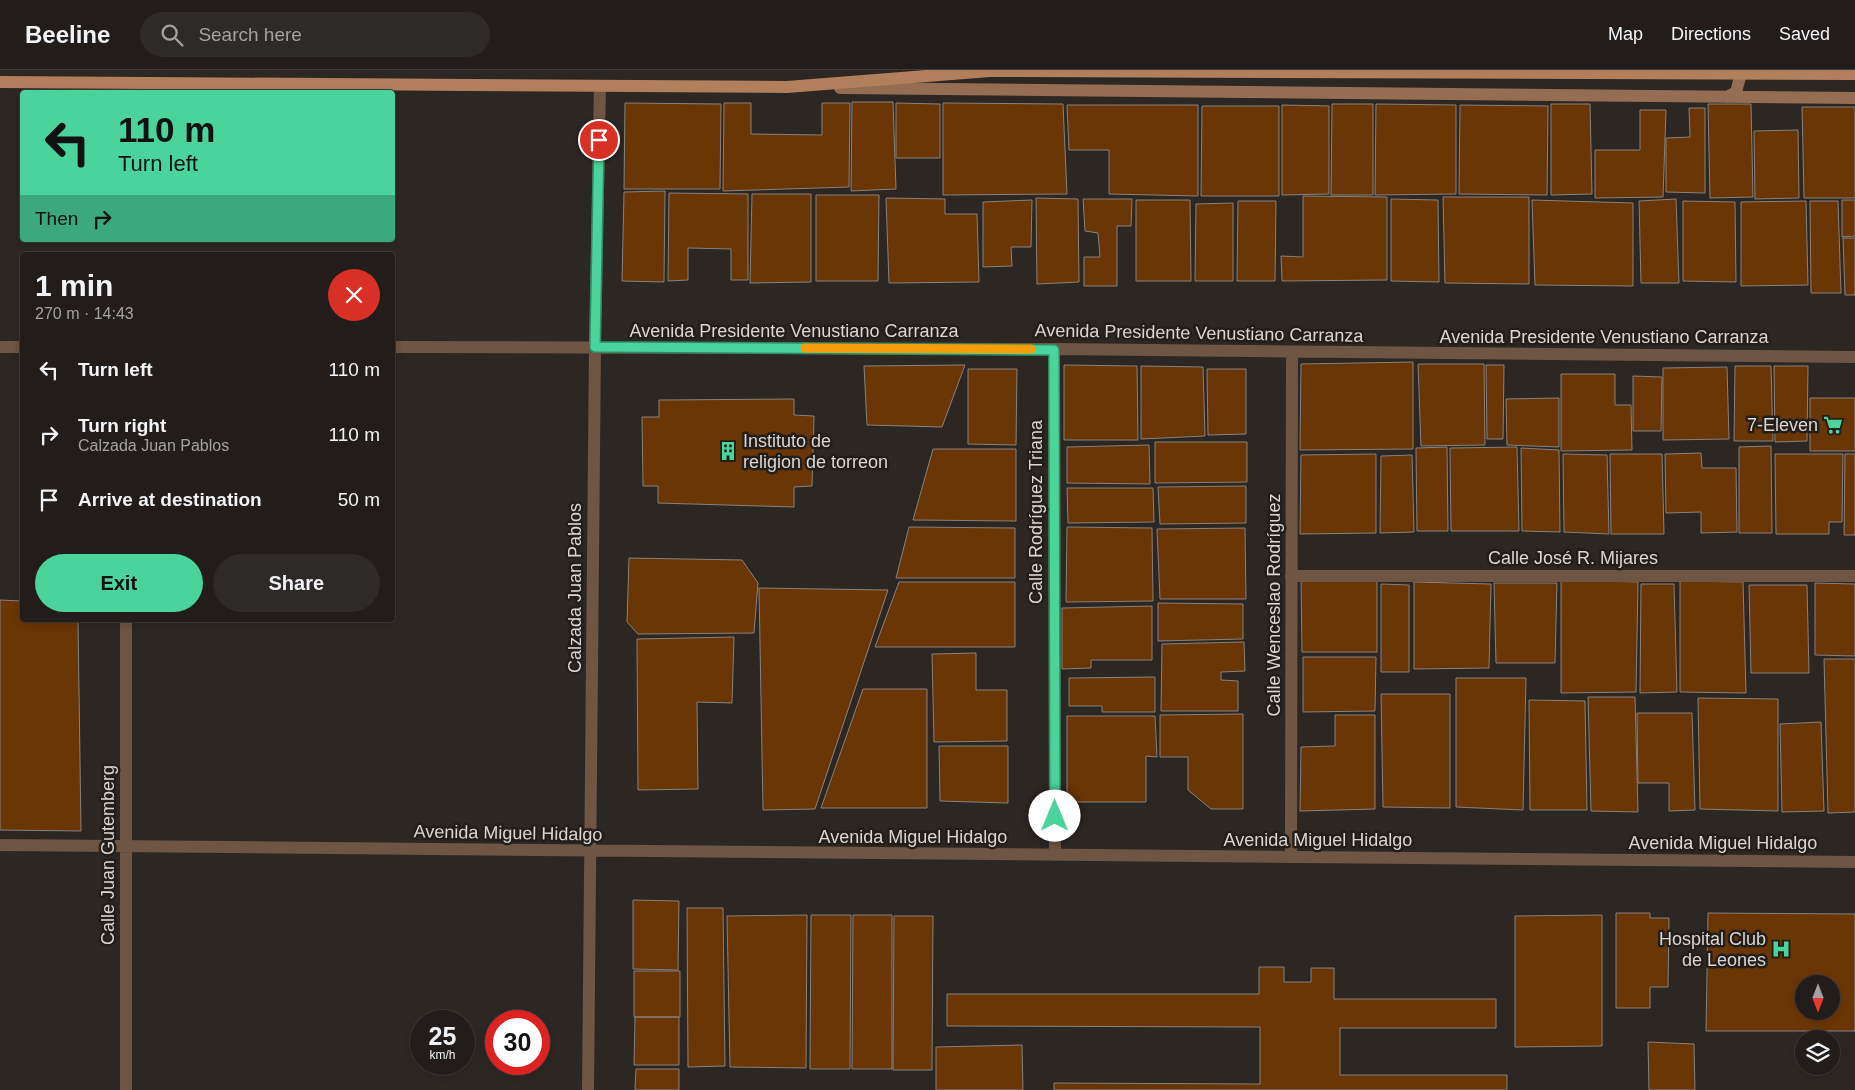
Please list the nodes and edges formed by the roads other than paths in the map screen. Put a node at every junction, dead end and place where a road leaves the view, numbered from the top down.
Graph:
1 (1742, 70) edge
2 (990, 71) edge
3 (1855, 74) edge
4 (0, 82) edge
5 (600, 86) junction
6 (787, 87) junction
7 (1726, 97) junction
8 (1855, 98) edge
9 (0, 347) edge
10 (20, 347) edge
11 (595, 347) junction
12 (395, 348) edge
13 (1054, 350) junction
14 (1292, 352) junction
15 (1855, 357) edge
16 (1291, 576) junction
17 (1855, 576) edge
18 (126, 622) edge
19 (0, 845) edge
20 (125, 847) junction
21 (591, 852) junction
22 (1055, 855) junction
23 (1291, 857) junction
24 (1855, 862) edge
25 (126, 1090) edge
26 (588, 1090) edge

1 - 7 main road
2 - 3 main road, bridge
2 - 6 main road
4 - 5 main road
5 - 6 main road
5 - 11 street, Calzada Juan Pablos
6 - 7 main road
7 - 8 main road
9 - 10 street
11 - 12 street, Avenida Presidente Venustiano Carranza
11 - 13 street, Avenida Presidente Venustiano Carranza
11 - 21 street, Calzada Juan Pablos
13 - 14 street, Avenida Presidente Venustiano Carranza
13 - 22 street, Calle Rodríguez Triana
14 - 15 street, Avenida Presidente Venustiano Carranza
14 - 16 street, Calle Wenceslao Rodríguez
16 - 17 street, Calle José R. Mijares
16 - 23 street, Calle Wenceslao Rodríguez
18 - 20 street, Calle Juan Gutemberg
19 - 20 street, Avenida Miguel Hidalgo
20 - 21 street, Avenida Miguel Hidalgo
20 - 25 street, Calle Juan Gutemberg
21 - 22 street, Avenida Miguel Hidalgo
21 - 26 street, Calzada Juan Pablos
22 - 23 street, Avenida Miguel Hidalgo
23 - 24 street, Avenida Miguel Hidalgo

